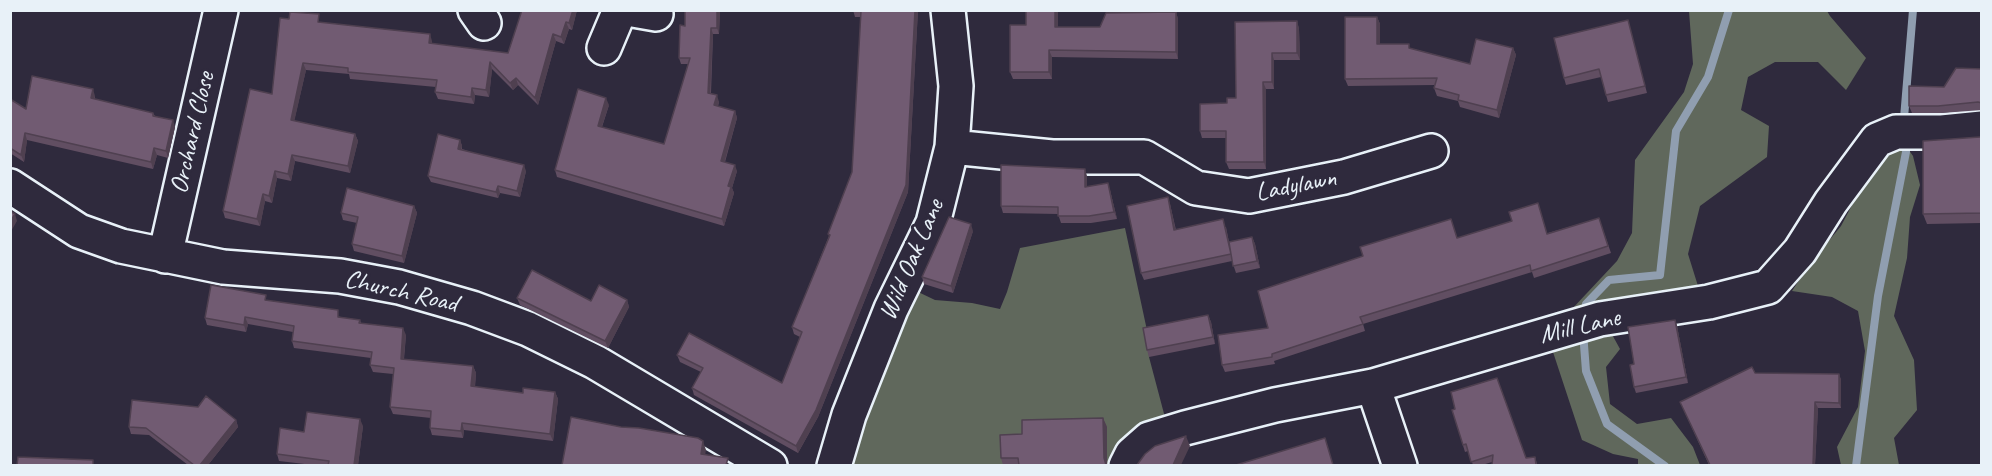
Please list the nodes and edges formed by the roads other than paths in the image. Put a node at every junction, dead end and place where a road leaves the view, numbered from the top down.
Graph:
1 (221, 10) edge
2 (620, 10) edge
3 (948, 10) edge
4 (604, 48) dead end
5 (1982, 128) edge
6 (952, 147) junction
7 (1431, 152) dead end
8 (10, 186) edge
9 (165, 256) junction
10 (1373, 386) junction
11 (771, 465) edge
12 (834, 465) edge
13 (1126, 465) edge
14 (1400, 465) edge

1 - 9 street, Orchard Close
2 - 4 street
3 - 6 street, Wild Oak Lane
5 - 10 street, Mill Lane
6 - 7 street, Ladylawn
6 - 12 street, Wild Oak Lane
8 - 9 street, Church Road
9 - 11 street, Church Road
10 - 13 street, Mill Lane
10 - 14 street

